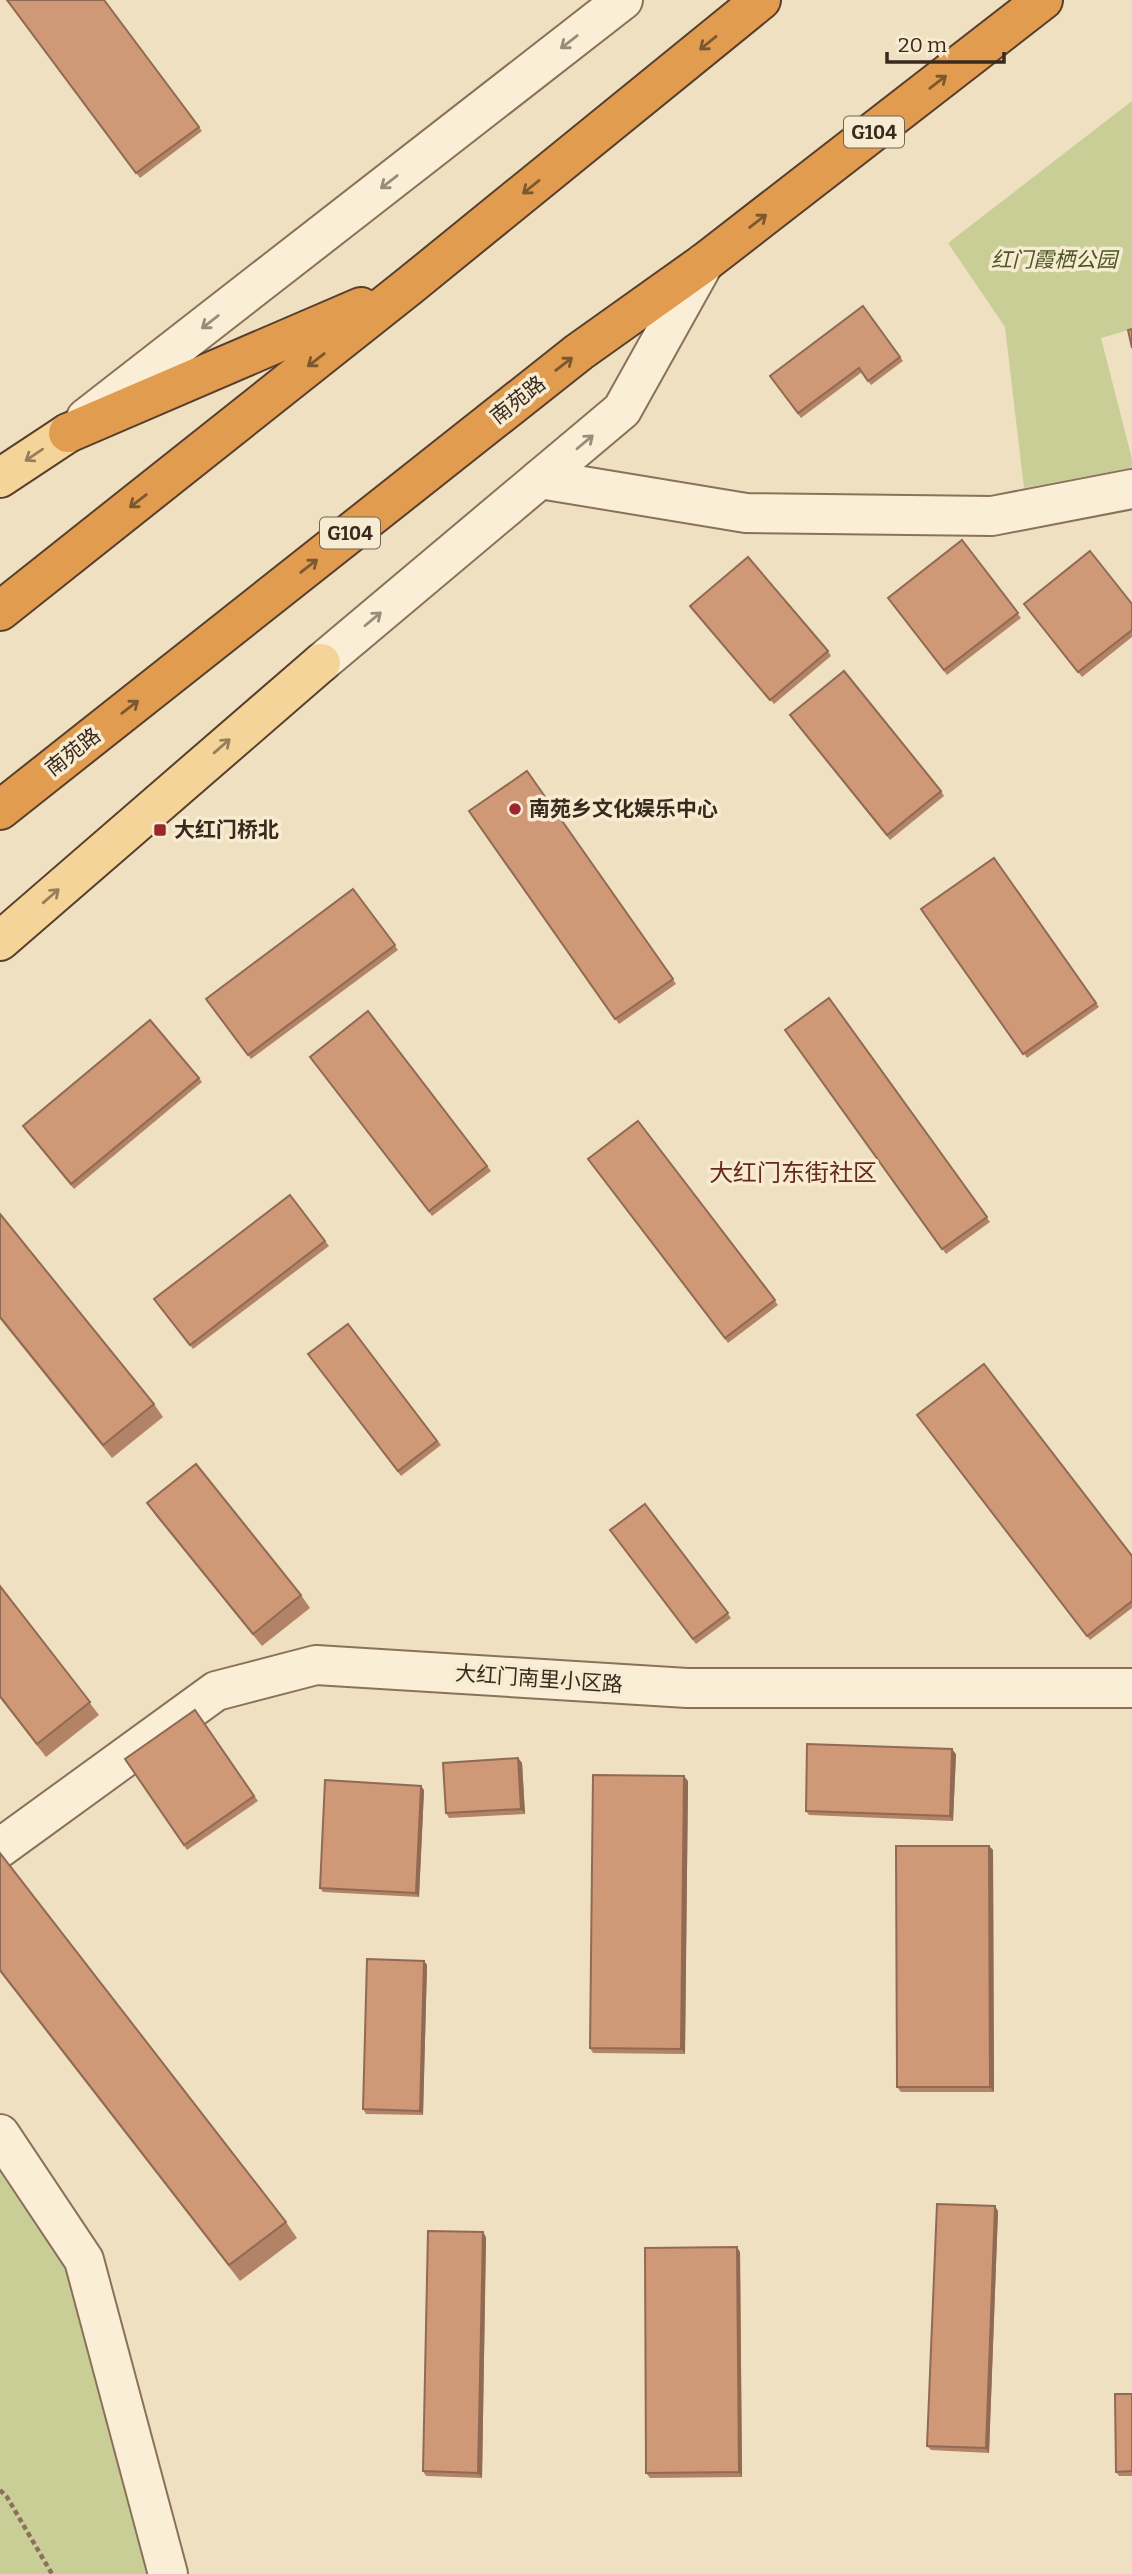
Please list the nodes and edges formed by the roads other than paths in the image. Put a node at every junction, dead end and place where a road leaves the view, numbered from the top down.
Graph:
1 (623, 0) edge
2 (761, 0) edge
3 (1043, 0) edge
4 (704, 263) junction
5 (408, 287) junction
6 (68, 433) junction
7 (0, 478) edge
8 (540, 479) junction
9 (1132, 489) edge
10 (0, 611) edge
11 (321, 663) joint
12 (0, 810) edge
13 (0, 941) edge
14 (1132, 1688) edge
15 (0, 1848) edge
16 (0, 2134) edge
17 (168, 2574) edge

1 -> 6 street
2 -> 5 highway
4 -> 3 highway, 南苑路 / G104
8 -> 4 street
12 -> 4 highway, 南苑路 / G104
5 - 6 highway
5 -> 10 highway
6 -> 7 main road
8 - 9 street
11 -> 8 street
13 -> 11 main road
14 - 15 street, 大红门南里小区路
16 - 17 street

